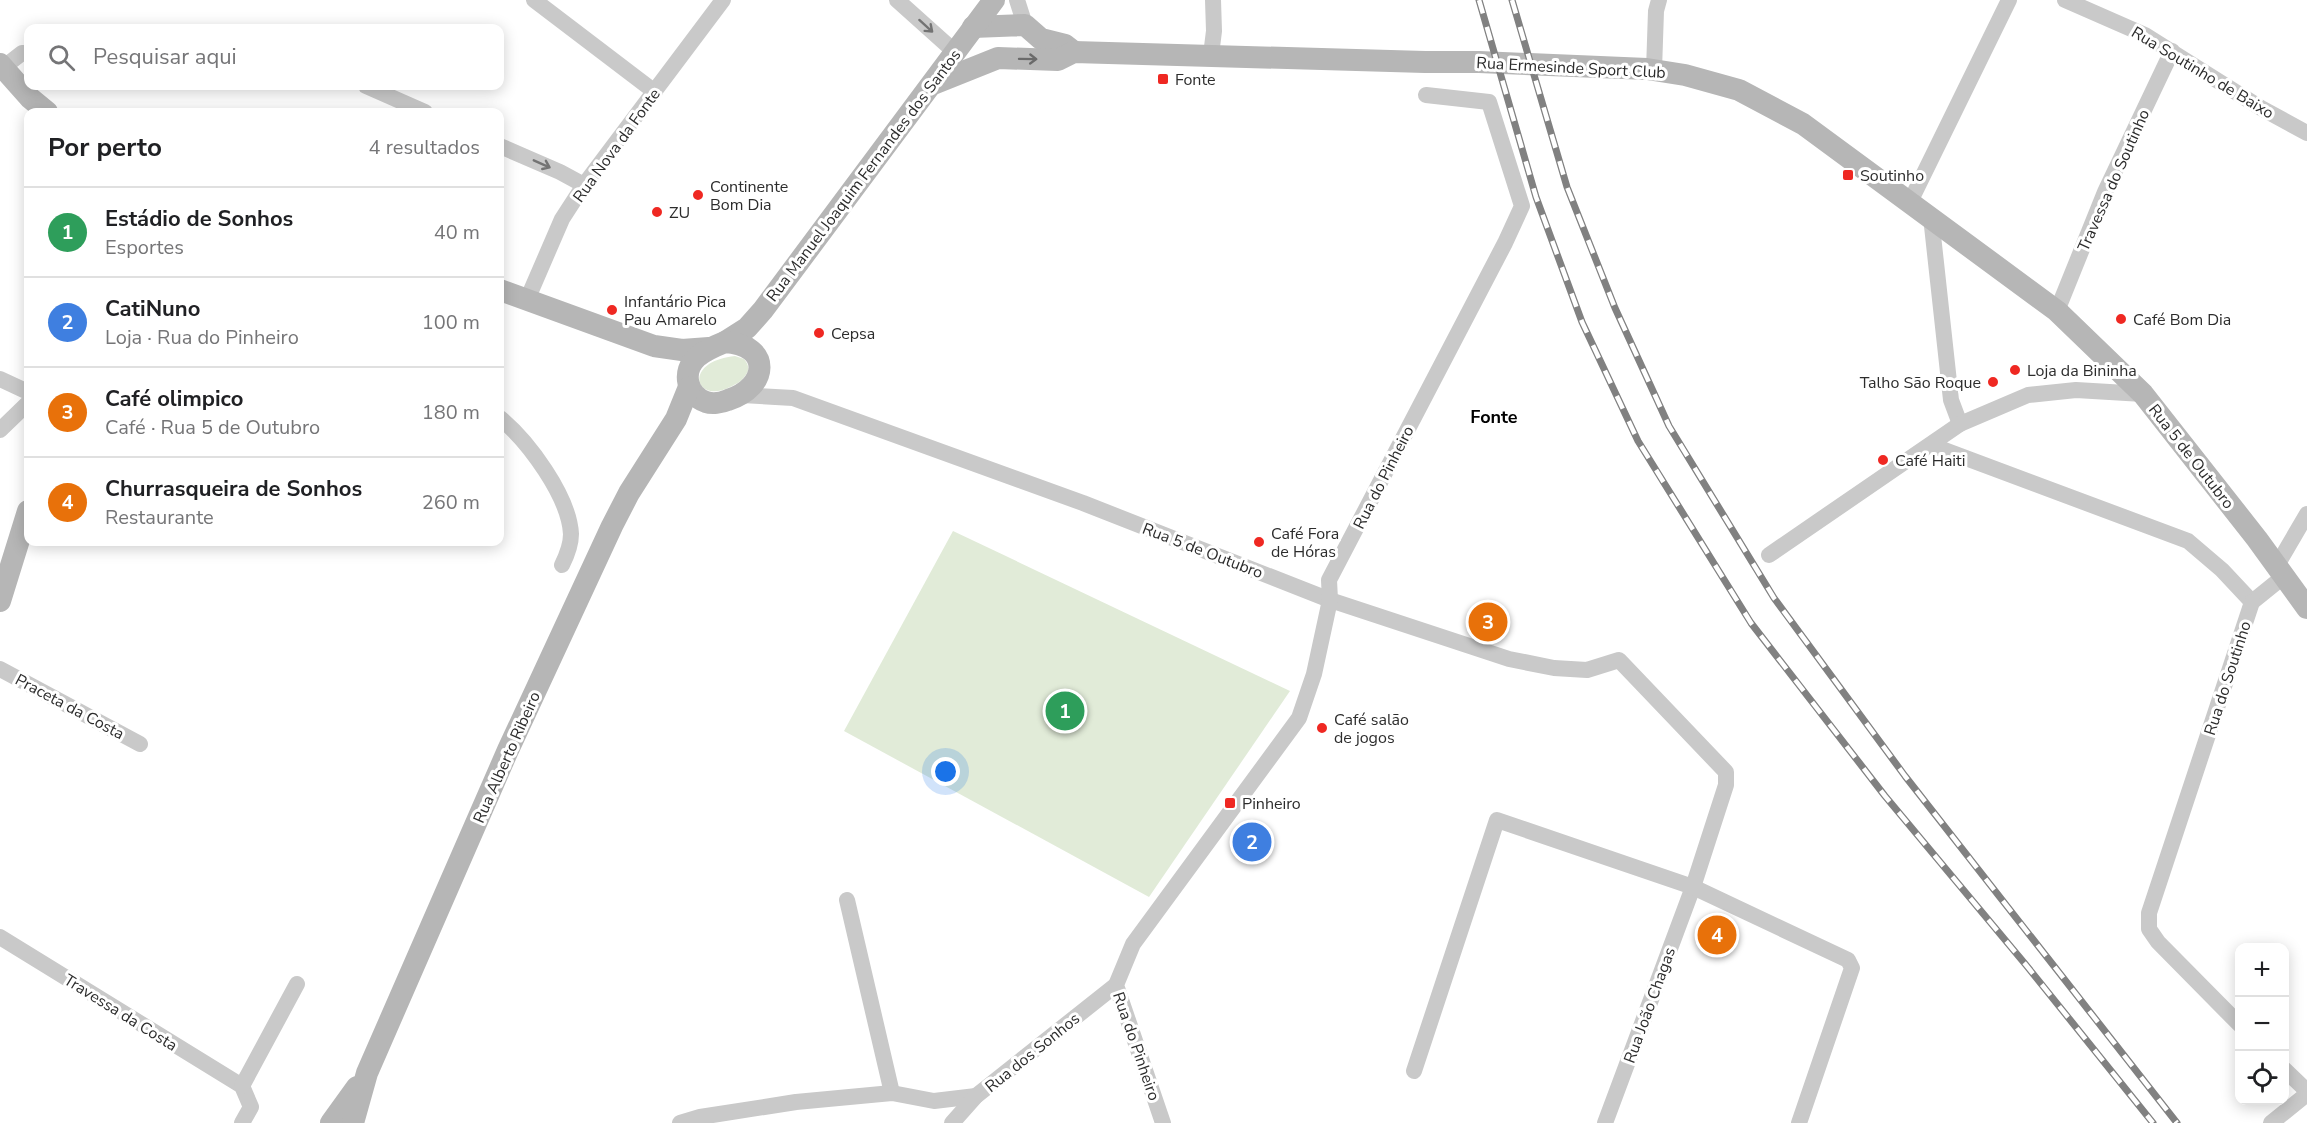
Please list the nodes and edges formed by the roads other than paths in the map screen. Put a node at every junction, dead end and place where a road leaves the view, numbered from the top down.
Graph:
1 (534, 0) edge
2 (723, 0) edge
3 (897, 0) edge
4 (994, 0) edge
5 (1017, 0) edge
6 (1213, 0) edge
7 (1659, 0) edge
8 (2009, 0) edge
9 (2065, 0) edge
10 (1025, 25) junction
11 (974, 27) junction
12 (2172, 51) junction
13 (955, 52) junction
14 (1074, 52) junction
15 (24, 53) edge
16 (1211, 55) junction
17 (998, 58) junction
18 (1, 59) edge
19 (1654, 70) junction
20 (933, 84) junction
21 (375, 90) edge
22 (655, 92) junction
23 (1426, 95) dead end
24 (42, 108) edge
25 (416, 108) edge
26 (2307, 133) edge
27 (504, 148) edge
28 (584, 186) junction
29 (1910, 202) junction
30 (1930, 217) junction
31 (504, 291) edge
32 (527, 300) junction
33 (763, 310) junction
34 (2057, 311) junction
35 (641, 342) junction
36 (717, 345) junction
37 (757, 357) junction
38 (0, 380) edge
39 (688, 383) junction
40 (24, 390) edge
41 (2144, 394) junction
42 (734, 398) junction
43 (793, 398) junction
44 (24, 407) edge
45 (504, 422) edge
46 (1960, 424) junction
47 (0, 430) edge
48 (1930, 445) junction
49 (659, 447) junction
50 (2307, 514) edge
51 (24, 524) edge
52 (1769, 555) dead end
53 (562, 564) dead end
54 (2280, 572) junction
55 (1330, 600) junction
56 (0, 601) edge
57 (2252, 602) junction
58 (2307, 608) edge
59 (1619, 660) joint
60 (0, 669) edge
61 (140, 744) dead end
62 (1694, 887) junction
63 (847, 900) dead end
64 (0, 937) edge
65 (297, 984) dead end
66 (1116, 985) junction
67 (2235, 1019) edge
68 (1414, 1071) dead end
69 (367, 1073) junction
70 (2289, 1074) edge
71 (242, 1086) junction
72 (2307, 1092) edge
73 (892, 1093) junction
74 (976, 1096) junction
75 (242, 1123) edge
76 (331, 1123) edge
77 (353, 1123) edge
78 (680, 1123) edge
79 (952, 1123) edge
80 (1163, 1123) edge
81 (1605, 1123) edge
82 (1799, 1123) edge
83 (2271, 1123) edge

1 - 22 street
2 - 22 street, Rua Nova da Fonte
3 -> 13 street
4 - 11 main road, Rua Manuel Joaquim Fernandes dos Santos
5 - 10 street
6 - 16 street
7 - 19 street
8 - 29 street
9 - 12 street, Rua Soutinho de Baixo
10 - 11 main road
10 - 14 main road, Rua Ermesinde Sport Club
11 - 13 main road, Rua Manuel Joaquim Fernandes dos Santos
11 - 17 main road
12 - 26 street, Rua Soutinho de Baixo
12 - 34 street, Travessa do Soutinho
13 - 20 main road, Rua Manuel Joaquim Fernandes dos Santos
14 - 16 main road, Rua Ermesinde Sport Club
17 -> 14 main road, Rua Ermesinde Sport Club
15 - 18 street
16 - 19 main road, Rua Ermesinde Sport Club
17 - 20 main road, Rua Ermesinde Sport Club
18 - 24 main road
19 - 29 main road, Rua Ermesinde Sport Club
20 - 33 main road, Rua Manuel Joaquim Fernandes dos Santos
21 - 25 street
22 - 28 street, Rua Nova da Fonte
23 - 55 street, Rua do Pinheiro
27 -> 28 street
28 - 32 street, Rua Nova da Fonte
29 - 30 main road, Rua Ermesinde Sport Club
30 - 34 main road, Rua Ermesinde Sport Club
30 - 46 street
31 - 32 main road
32 - 35 main road
33 - 36 main road, Rua Manuel Joaquim Fernandes dos Santos
33 - 37 main road
34 - 41 main road, Rua Ermesinde Sport Club
35 - 36 main road
35 - 39 main road
36 - 37 main road
36 - 39 main road
37 - 42 main road
37 - 43 street, Rua 5 de Outubro
38 - 40 street
39 - 42 main road
39 - 49 main road, Rua Alberto Ribeiro
41 - 46 street, Rua 5 de Outubro
41 - 54 main road, Rua 5 de Outubro
42 - 43 street, Rua 5 de Outubro
42 - 49 main road, Rua Alberto Ribeiro
43 - 55 street, Rua 5 de Outubro
44 - 47 street
45 - 53 street
46 - 48 street, Rua 5 de Outubro
48 - 52 street, Rua 5 de Outubro
48 - 57 street, Rua do Soutinho
49 - 69 main road, Rua Alberto Ribeiro
50 - 54 street
51 - 56 main road
54 - 57 street
54 - 58 main road, Rua 5 de Outubro
55 - 59 street, Rua 5 de Outubro
55 - 66 street, Rua do Pinheiro
57 - 67 street, Rua do Soutinho
59 - 62 street, Rua João Chagas
60 - 61 street, Praceta da Costa
62 - 68 street
62 - 81 street, Rua João Chagas
62 - 82 street
63 - 73 street
64 - 71 street, Travessa da Costa
65 - 71 street
66 - 74 street, Rua dos Sonhos
66 - 80 street, Rua do Pinheiro
69 - 76 main road, Rua Alberto Ribeiro
69 - 77 main road, Rua Alberto Ribeiro
70 - 72 street
71 - 75 street
72 - 83 street
73 - 74 street
73 - 78 street
74 - 79 street, Rua dos Sonhos

